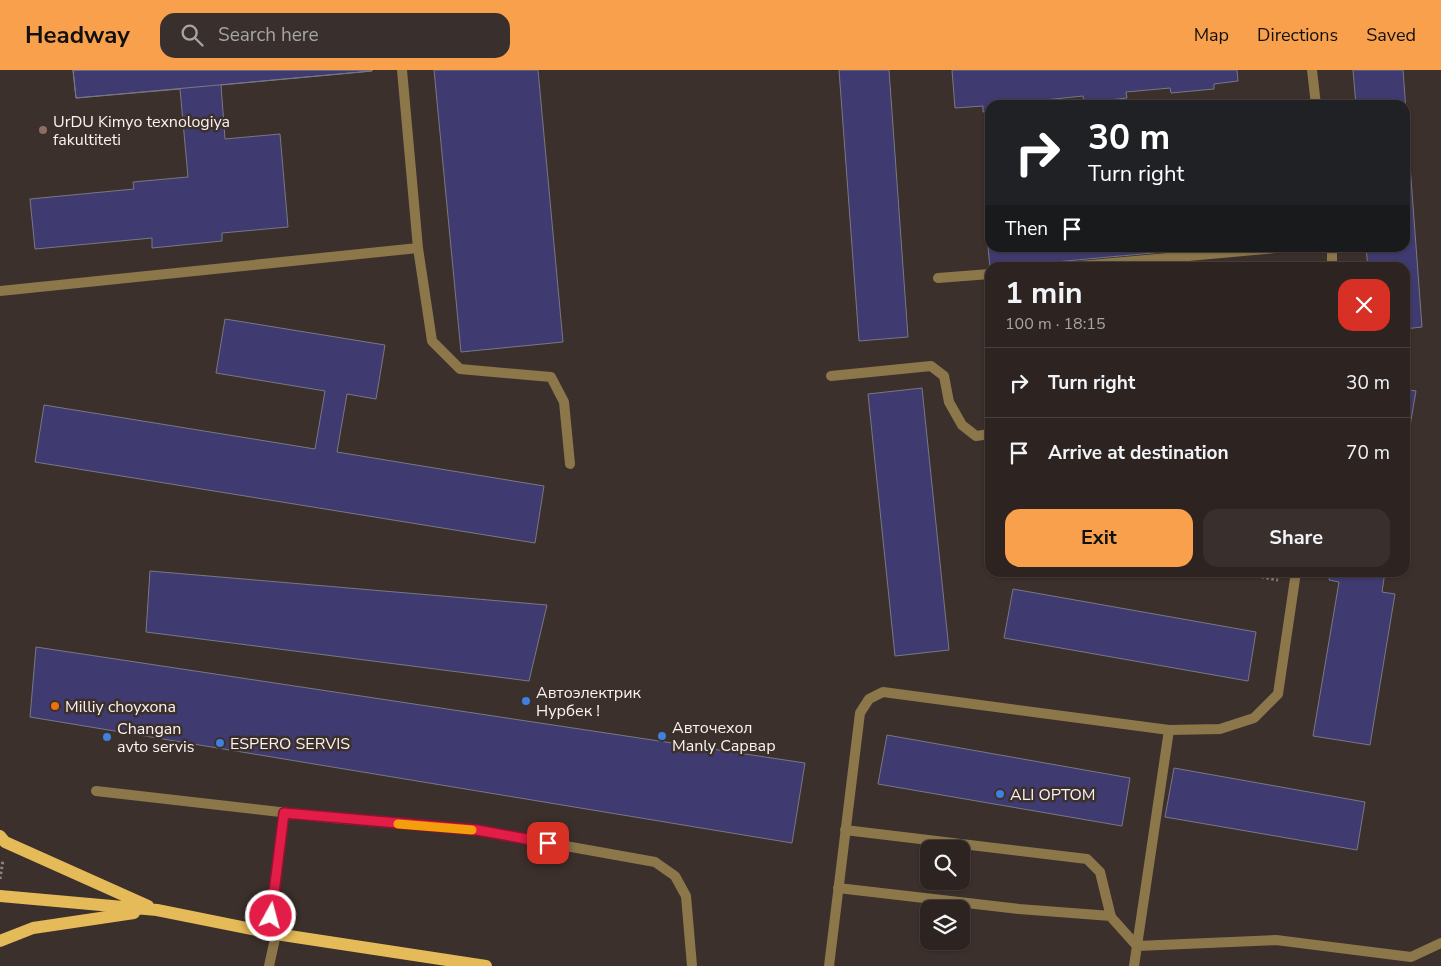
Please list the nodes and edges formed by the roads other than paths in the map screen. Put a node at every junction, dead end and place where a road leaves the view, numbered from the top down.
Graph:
1 (402, 70) edge
2 (1312, 70) edge
3 (1315, 100) edge
4 (418, 248) junction
5 (1232, 252) edge
6 (1123, 262) edge
7 (985, 274) edge
8 (938, 278) dead end
9 (0, 290) edge
10 (830, 376) dead end
11 (985, 435) edge
12 (570, 464) dead end
13 (1295, 577) edge
14 (1169, 730) junction
15 (96, 791) dead end
16 (284, 813) junction
17 (845, 830) junction
18 (0, 836) edge
19 (838, 888) junction
20 (0, 896) edge
21 (157, 910) junction
22 (1111, 916) junction
23 (272, 934) junction
24 (0, 941) edge
25 (1441, 943) edge
26 (1137, 946) junction
27 (269, 966) edge
28 (486, 966) edge
29 (692, 966) edge
30 (828, 966) edge
31 (1134, 966) edge

1 - 4 lane
2 - 3 lane
4 - 9 lane
4 - 12 lane
5 - 6 lane
7 - 8 lane
10 - 11 lane
13 - 14 lane
14 - 17 lane
14 - 26 lane
15 - 16 lane
16 - 23 lane
16 - 29 lane
17 - 19 lane
17 - 22 lane
18 - 21 main road
19 - 22 lane
19 - 30 lane
20 - 21 main road
21 - 23 main road
21 - 24 main road
22 - 26 lane
23 - 27 lane
23 - 28 main road
25 - 26 lane
26 - 31 lane

